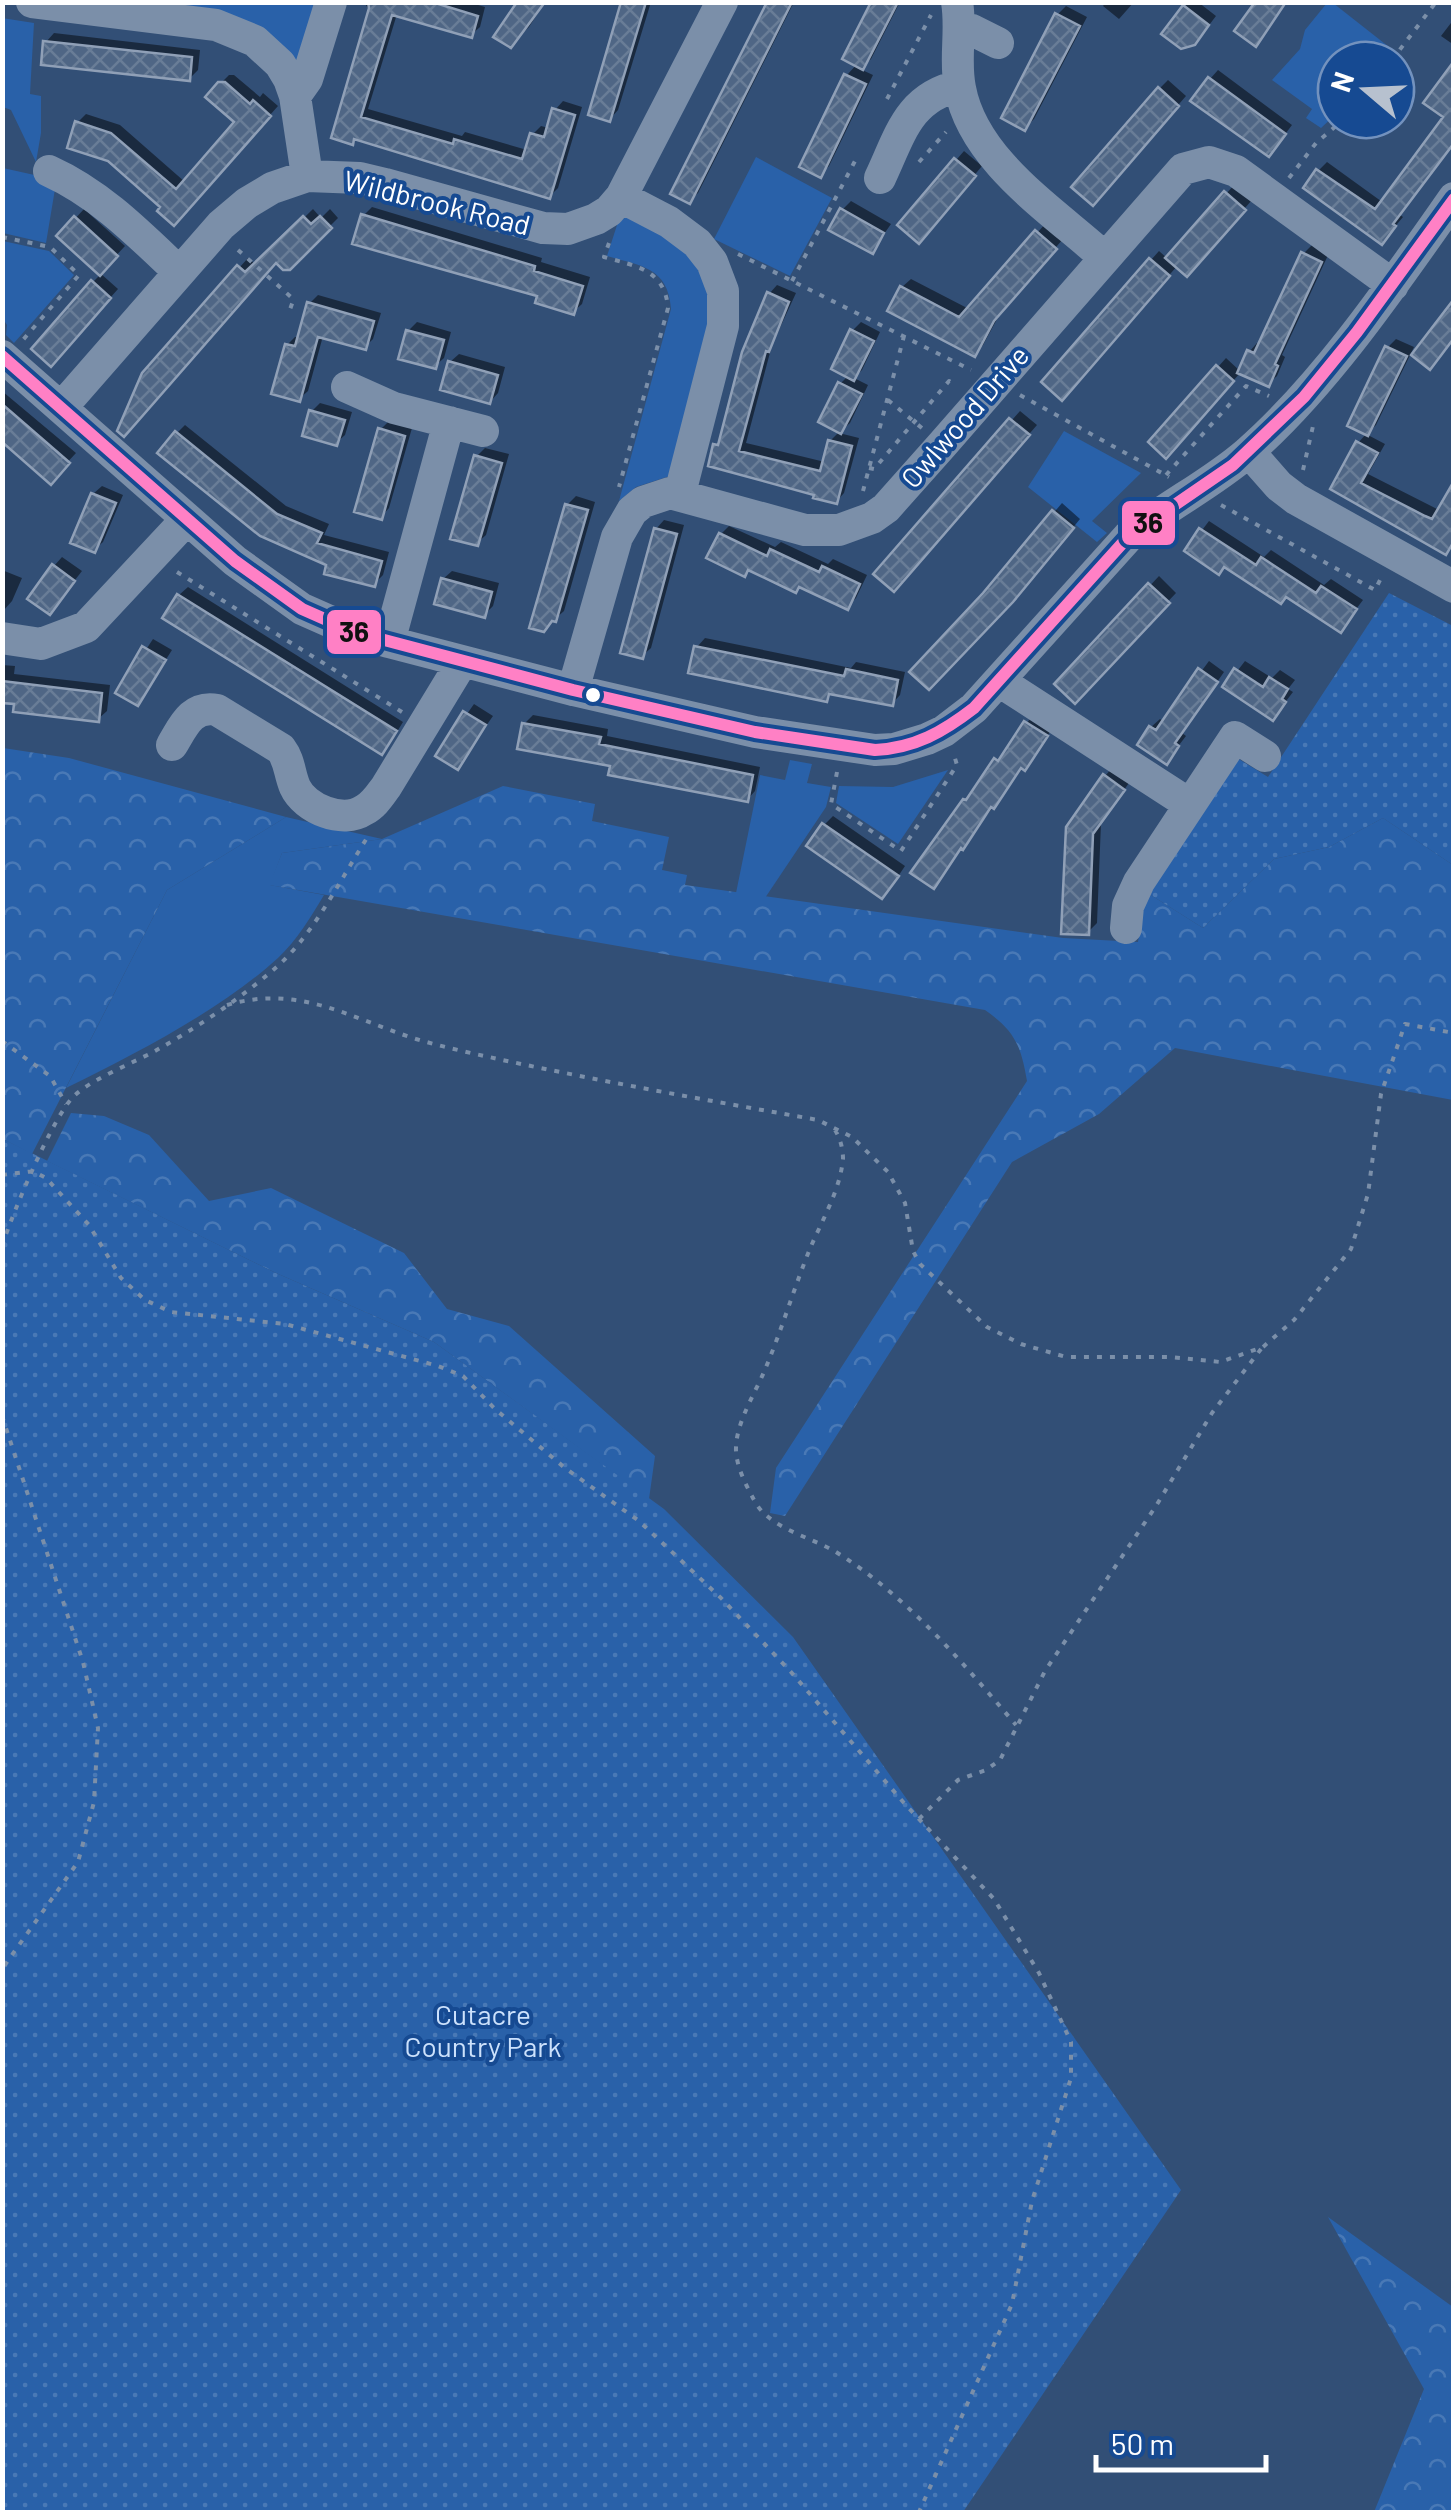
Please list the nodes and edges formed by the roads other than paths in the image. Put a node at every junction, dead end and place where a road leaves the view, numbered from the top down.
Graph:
1 (32, 2) edge
2 (332, 2) edge
3 (722, 2) edge
4 (40, 3) edge
5 (958, 16) edge
6 (998, 44) dead end
7 (959, 86) junction
8 (296, 96) junction
9 (49, 171) dead end
10 (307, 176) junction
11 (880, 178) dead end
12 (1454, 198) edge
13 (615, 204) junction
14 (1104, 257) junction
15 (179, 272) junction
16 (1393, 285) junction
17 (4, 358) edge
18 (347, 387) dead end
19 (61, 408) junction
20 (449, 422) junction
21 (483, 431) dead end
22 (1249, 452) junction
23 (680, 493) junction
24 (187, 519) junction
25 (1454, 587) edge
26 (2, 638) edge
27 (389, 642) junction
28 (462, 662) junction
29 (1000, 682) junction
30 (573, 690) junction
31 (172, 745) dead end
32 (1266, 756) dead end
33 (1190, 804) junction
34 (1126, 928) dead end

1 - 4 street
2 - 8 street
3 - 13 street
4 - 8 street
5 - 6 street
5 - 7 street
7 - 11 street
7 - 14 street
8 - 10 street
9 - 15 street
10 - 13 street, Wildbrook Road
10 - 15 street, Wildbrook Road
12 - 16 street
13 - 23 street
14 - 16 street, Owlwood Drive
14 - 23 street, Owlwood Drive
15 - 19 street, Wildbrook Road
16 - 22 street
17 - 19 street
18 - 20 street
19 - 24 street
20 - 21 street
20 - 27 street
22 - 25 street
22 - 29 street
23 - 30 street
24 - 26 street
24 - 27 street
27 - 28 street
28 - 30 street
28 - 31 street
29 - 30 street
29 - 33 street
32 - 33 street
33 - 34 street

